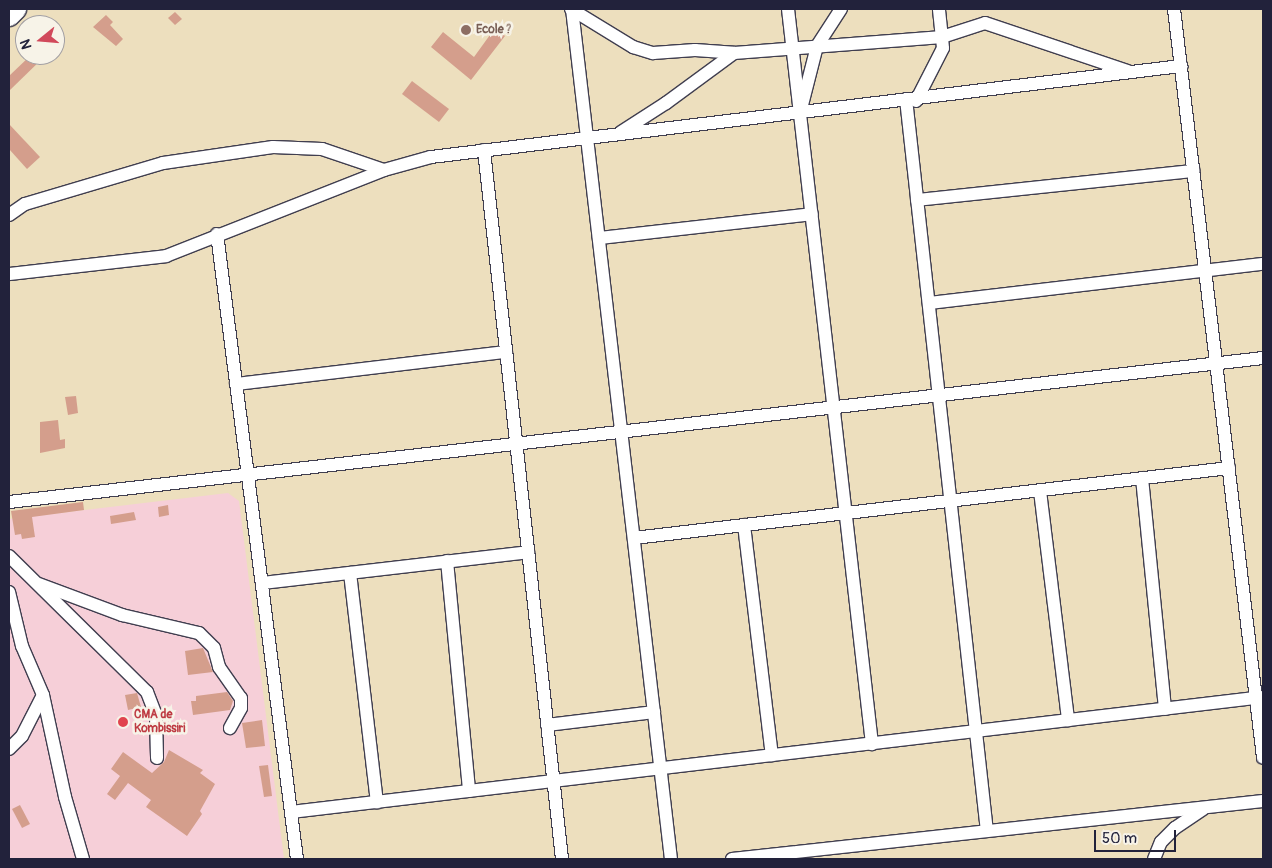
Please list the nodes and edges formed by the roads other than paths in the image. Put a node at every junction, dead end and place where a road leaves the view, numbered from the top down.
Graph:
1 (16, 9) edge
2 (572, 9) edge
3 (788, 9) edge
4 (841, 9) edge
5 (939, 9) edge
6 (1174, 9) edge
7 (9, 16) edge
8 (942, 37) junction
9 (817, 46) junction
10 (792, 48) junction
11 (734, 52) junction
12 (1181, 66) junction
13 (1130, 72) junction
14 (912, 98) junction
15 (800, 112) junction
16 (618, 134) junction
17 (587, 137) junction
18 (484, 150) junction
19 (384, 170) junction
20 (1194, 171) junction
21 (917, 200) junction
22 (812, 214) junction
23 (9, 215) edge
24 (217, 234) junction
25 (599, 238) junction
26 (1263, 264) edge
27 (1206, 271) junction
28 (9, 274) edge
29 (929, 303) junction
30 (506, 352) junction
31 (1263, 358) edge
32 (1216, 363) junction
33 (236, 384) junction
34 (939, 395) junction
35 (834, 408) junction
36 (621, 432) junction
37 (516, 445) junction
38 (1229, 468) junction
39 (248, 476) junction
40 (1142, 478) junction
41 (1040, 491) junction
42 (950, 501) junction
43 (9, 502) edge
44 (846, 513) junction
45 (744, 525) junction
46 (634, 538) junction
47 (528, 552) junction
48 (9, 556) edge
49 (447, 561) junction
50 (350, 573) junction
51 (262, 583) junction
52 (38, 584) junction
53 (9, 592) edge
54 (42, 694) junction
55 (1260, 698) edge
56 (1165, 709) junction
57 (654, 712) junction
58 (1068, 720) junction
59 (547, 725) junction
60 (230, 728) dead end
61 (976, 731) junction
62 (872, 744) junction
63 (9, 749) edge
64 (772, 756) junction
65 (157, 758) dead end
66 (1263, 758) edge
67 (660, 769) junction
68 (553, 782) junction
69 (468, 792) junction
70 (1263, 801) edge
71 (377, 802) junction
72 (1205, 808) junction
73 (291, 812) junction
74 (987, 832) junction
75 (83, 859) edge
76 (297, 859) edge
77 (562, 859) edge
78 (671, 859) edge
79 (732, 859) edge
80 (1154, 859) edge

1 - 7 highway
2 - 11 street
2 - 17 street
3 - 10 street
4 - 9 street
5 - 8 street
6 - 12 street
8 - 9 street
8 - 13 street
8 - 14 street
9 - 10 street
9 - 15 street
10 - 11 street
10 - 15 street
11 - 16 street
12 - 13 street
12 - 20 street
13 - 14 street
14 - 15 street
14 - 21 street
15 - 16 street
15 - 22 street
16 - 17 street
17 - 18 street
17 - 25 street
18 - 19 street
18 - 30 street
19 - 23 street
19 - 24 street
20 - 21 street
20 - 27 street
21 - 29 street
22 - 25 street
22 - 35 street
24 - 28 street
24 - 33 street
25 - 36 street
26 - 27 street
27 - 29 street
27 - 32 street
29 - 34 street
30 - 33 street
30 - 37 street
31 - 32 street
32 - 34 street
32 - 38 street
33 - 39 street
34 - 35 street
34 - 42 street
35 - 36 street
35 - 44 street
36 - 37 street
36 - 46 street
37 - 39 street
37 - 47 street
38 - 40 street
38 - 55 street
39 - 43 street
39 - 51 street
40 - 41 street
40 - 56 street
41 - 42 street
41 - 58 street
42 - 44 street
42 - 61 street
44 - 45 street
44 - 62 street
45 - 46 street
45 - 64 street
46 - 57 street
47 - 49 street
47 - 59 street
48 - 52 street
49 - 50 street
49 - 69 street
50 - 51 street
50 - 71 street
51 - 73 street
52 - 60 street
52 - 65 street
53 - 54 street
54 - 63 street
54 - 75 street
55 - 56 street
55 - 66 street
56 - 58 street
57 - 59 street
57 - 67 street
58 - 61 street
59 - 68 street
61 - 62 street
61 - 74 street
62 - 64 street
64 - 67 street
67 - 68 street
67 - 78 street
68 - 69 street
68 - 77 street
69 - 71 street
70 - 72 street
71 - 73 street
72 - 74 street
72 - 80 street
73 - 76 street
74 - 79 street

